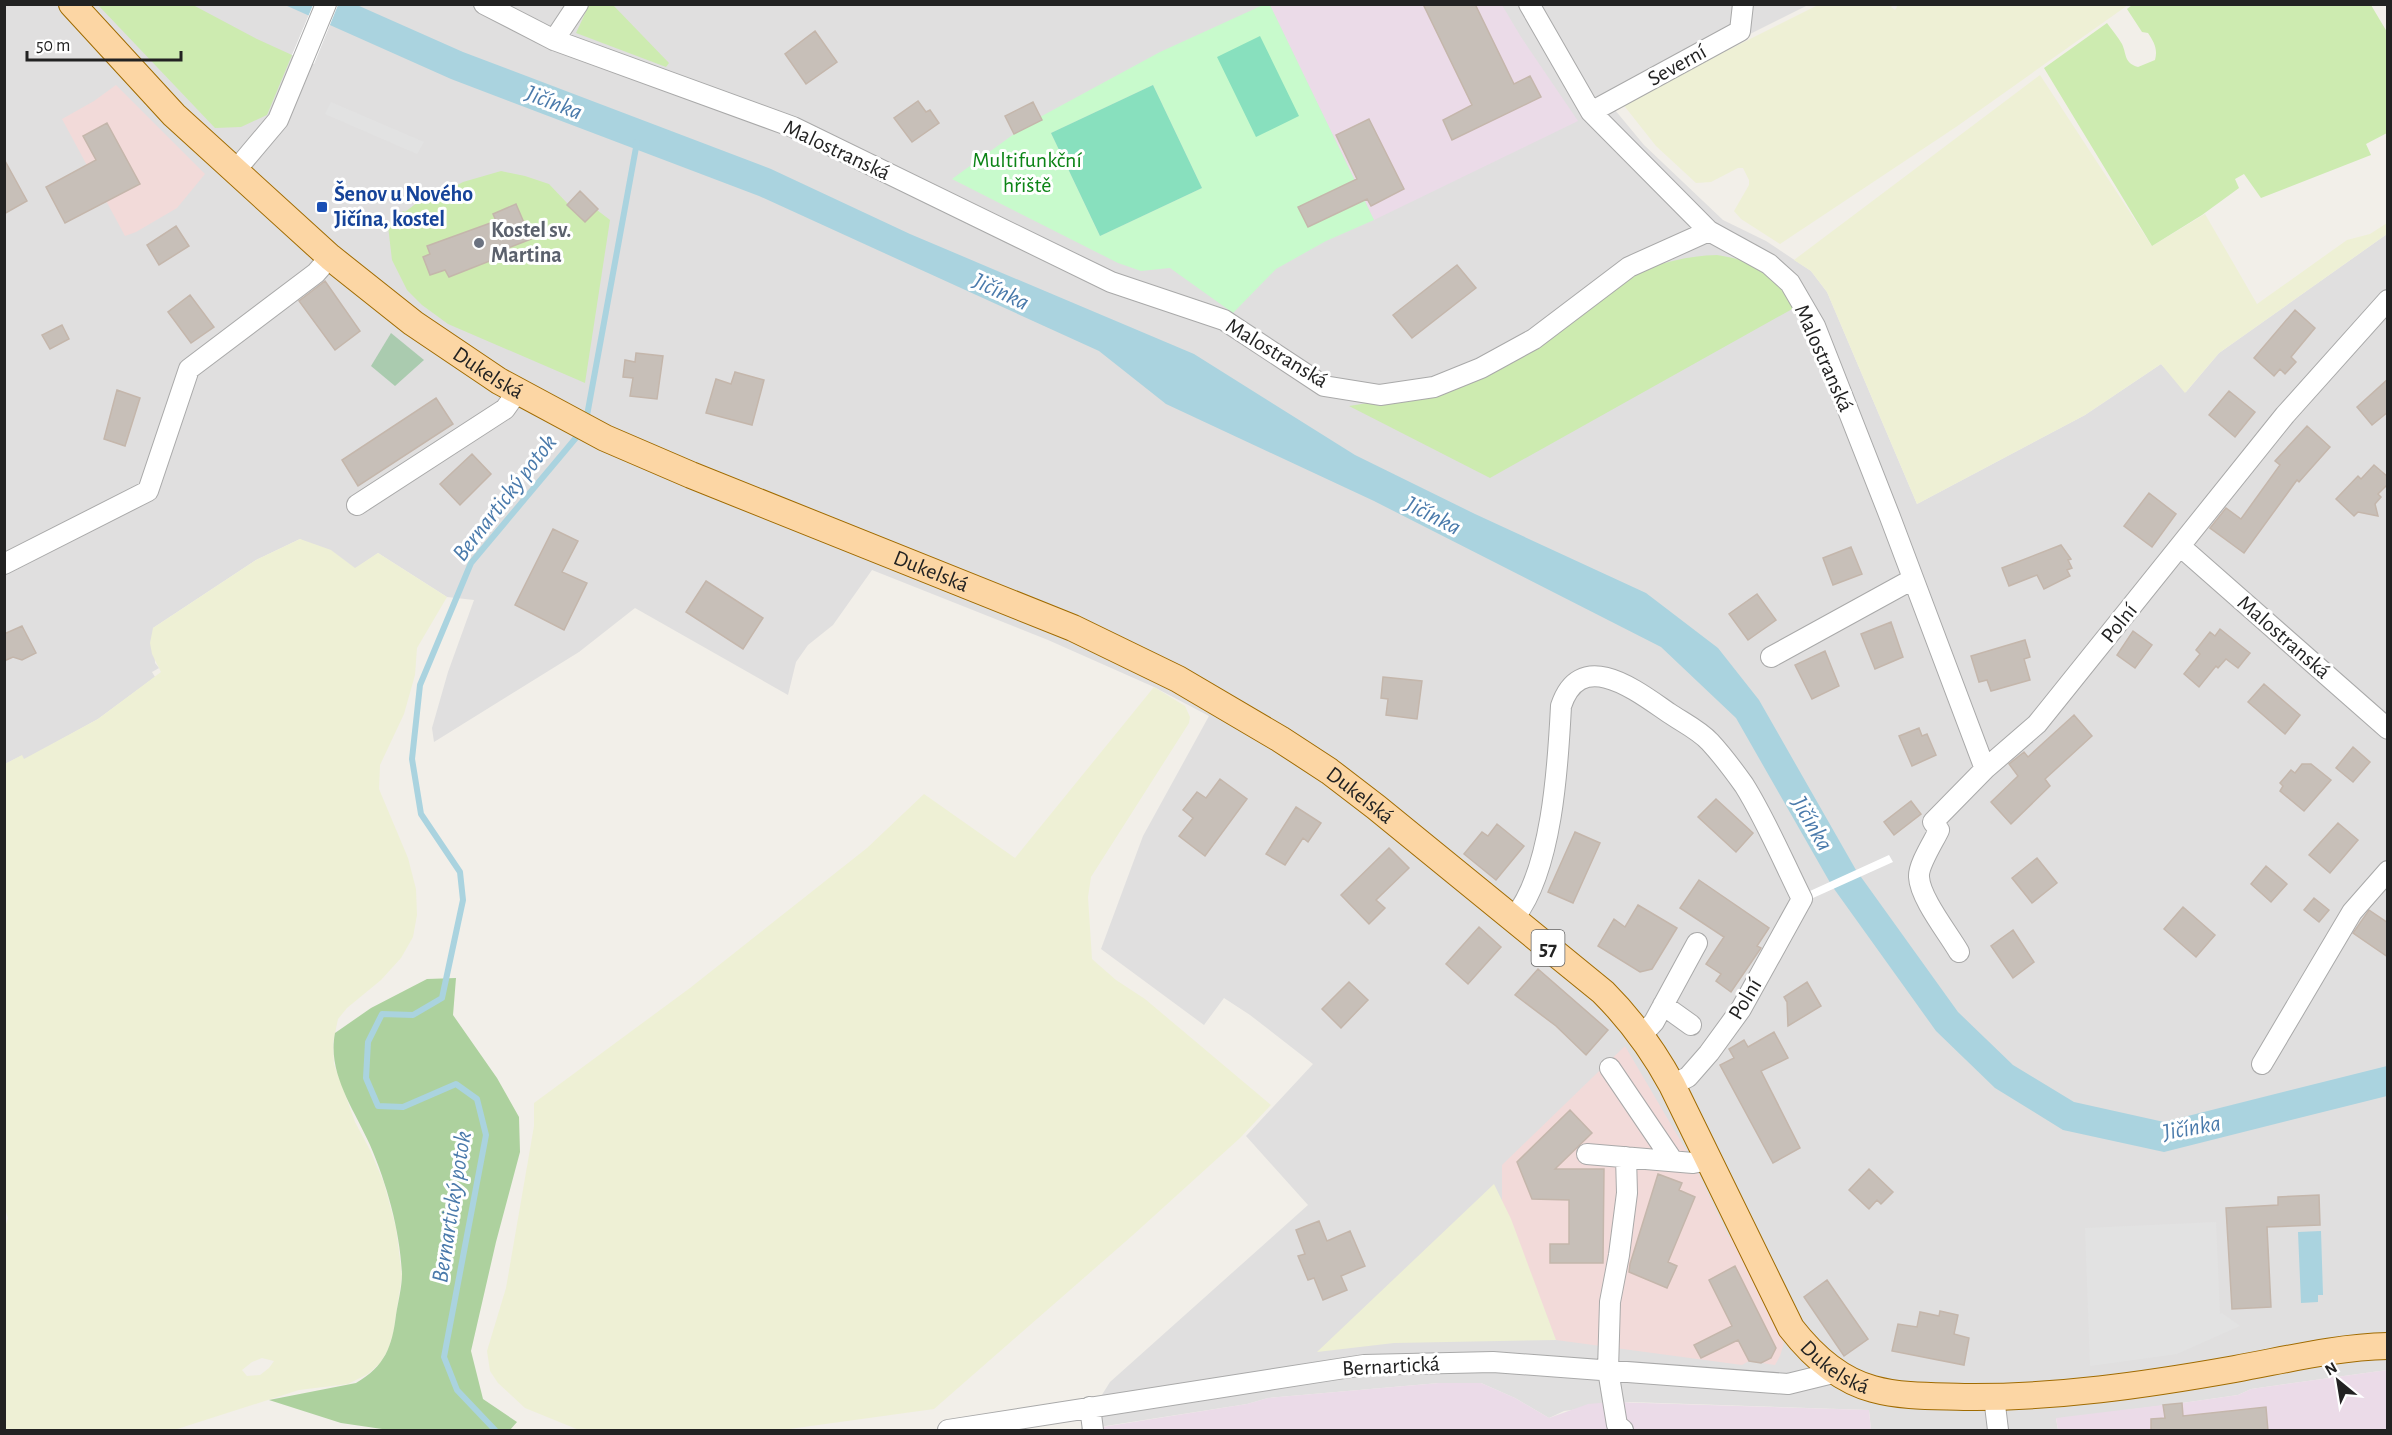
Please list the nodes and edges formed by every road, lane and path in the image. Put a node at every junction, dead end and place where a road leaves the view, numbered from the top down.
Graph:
1 (72, 4) edge
2 (326, 4) edge
3 (484, 4) edge
4 (578, 4) edge
5 (1529, 4) edge
6 (1743, 4) edge
7 (554, 40) junction
8 (1591, 112) junction
9 (235, 171) junction
10 (1709, 231) junction
11 (330, 257) junction
12 (2388, 300) edge
13 (517, 392) junction
14 (357, 505) dead end
15 (2180, 546) junction
16 (4, 564) edge
17 (1913, 579) junction
18 (1771, 657) dead end
19 (2388, 729) edge
20 (1985, 769) junction
21 (2388, 871) edge
22 (1513, 919) junction
23 (1697, 943) dead end
24 (1959, 952) dead end
25 (1663, 1005) junction
26 (1691, 1025) dead end
27 (1642, 1035) junction
28 (2262, 1064) dead end
29 (1610, 1068) dead end
30 (1672, 1085) junction
31 (1587, 1154) dead end
32 (1626, 1157) junction
33 (1708, 1160) junction
34 (1673, 1161) junction
35 (2388, 1346) edge
36 (1608, 1370) junction
37 (1837, 1372) junction
38 (1994, 1397) junction
39 (1090, 1407) junction
40 (948, 1431) edge
41 (1093, 1431) edge
42 (1623, 1431) edge
43 (1998, 1431) edge

1 - 9 main road, Dukelská / 57
2 - 9 street
3 - 7 street, Malostranská
4 - 7 street
5 - 8 street
6 - 8 street, Severní
7 - 10 street, Malostranská
8 - 10 street
9 - 11 main road, Dukelská / 57
10 - 17 street, Malostranská
11 - 13 main road, Dukelská / 57
11 - 16 street
12 - 15 street, Polní
13 - 14 street
13 - 22 main road, Dukelská / 57
15 - 19 street, Malostranská
15 - 20 street, Polní
17 - 18 street
17 - 20 street, Malostranská
20 - 24 street, Polní
21 - 28 street
22 - 27 main road, Dukelská / 57
22 - 30 street, Polní
23 - 25 street
25 - 26 street
25 - 27 street
27 - 30 main road, Dukelská / 57
29 - 34 street
30 - 33 main road, Dukelská / 57
31 - 32 street
32 - 34 street
32 - 36 street
33 - 34 street
33 - 37 main road, Dukelská / 57
35 - 38 main road, Dukelská / 57
36 - 37 street, Bernartická
36 - 39 street, Bernartická
36 - 42 street
37 - 38 main road, Dukelská / 57
38 - 43 street
39 - 40 street, Bernartická
39 - 41 street

